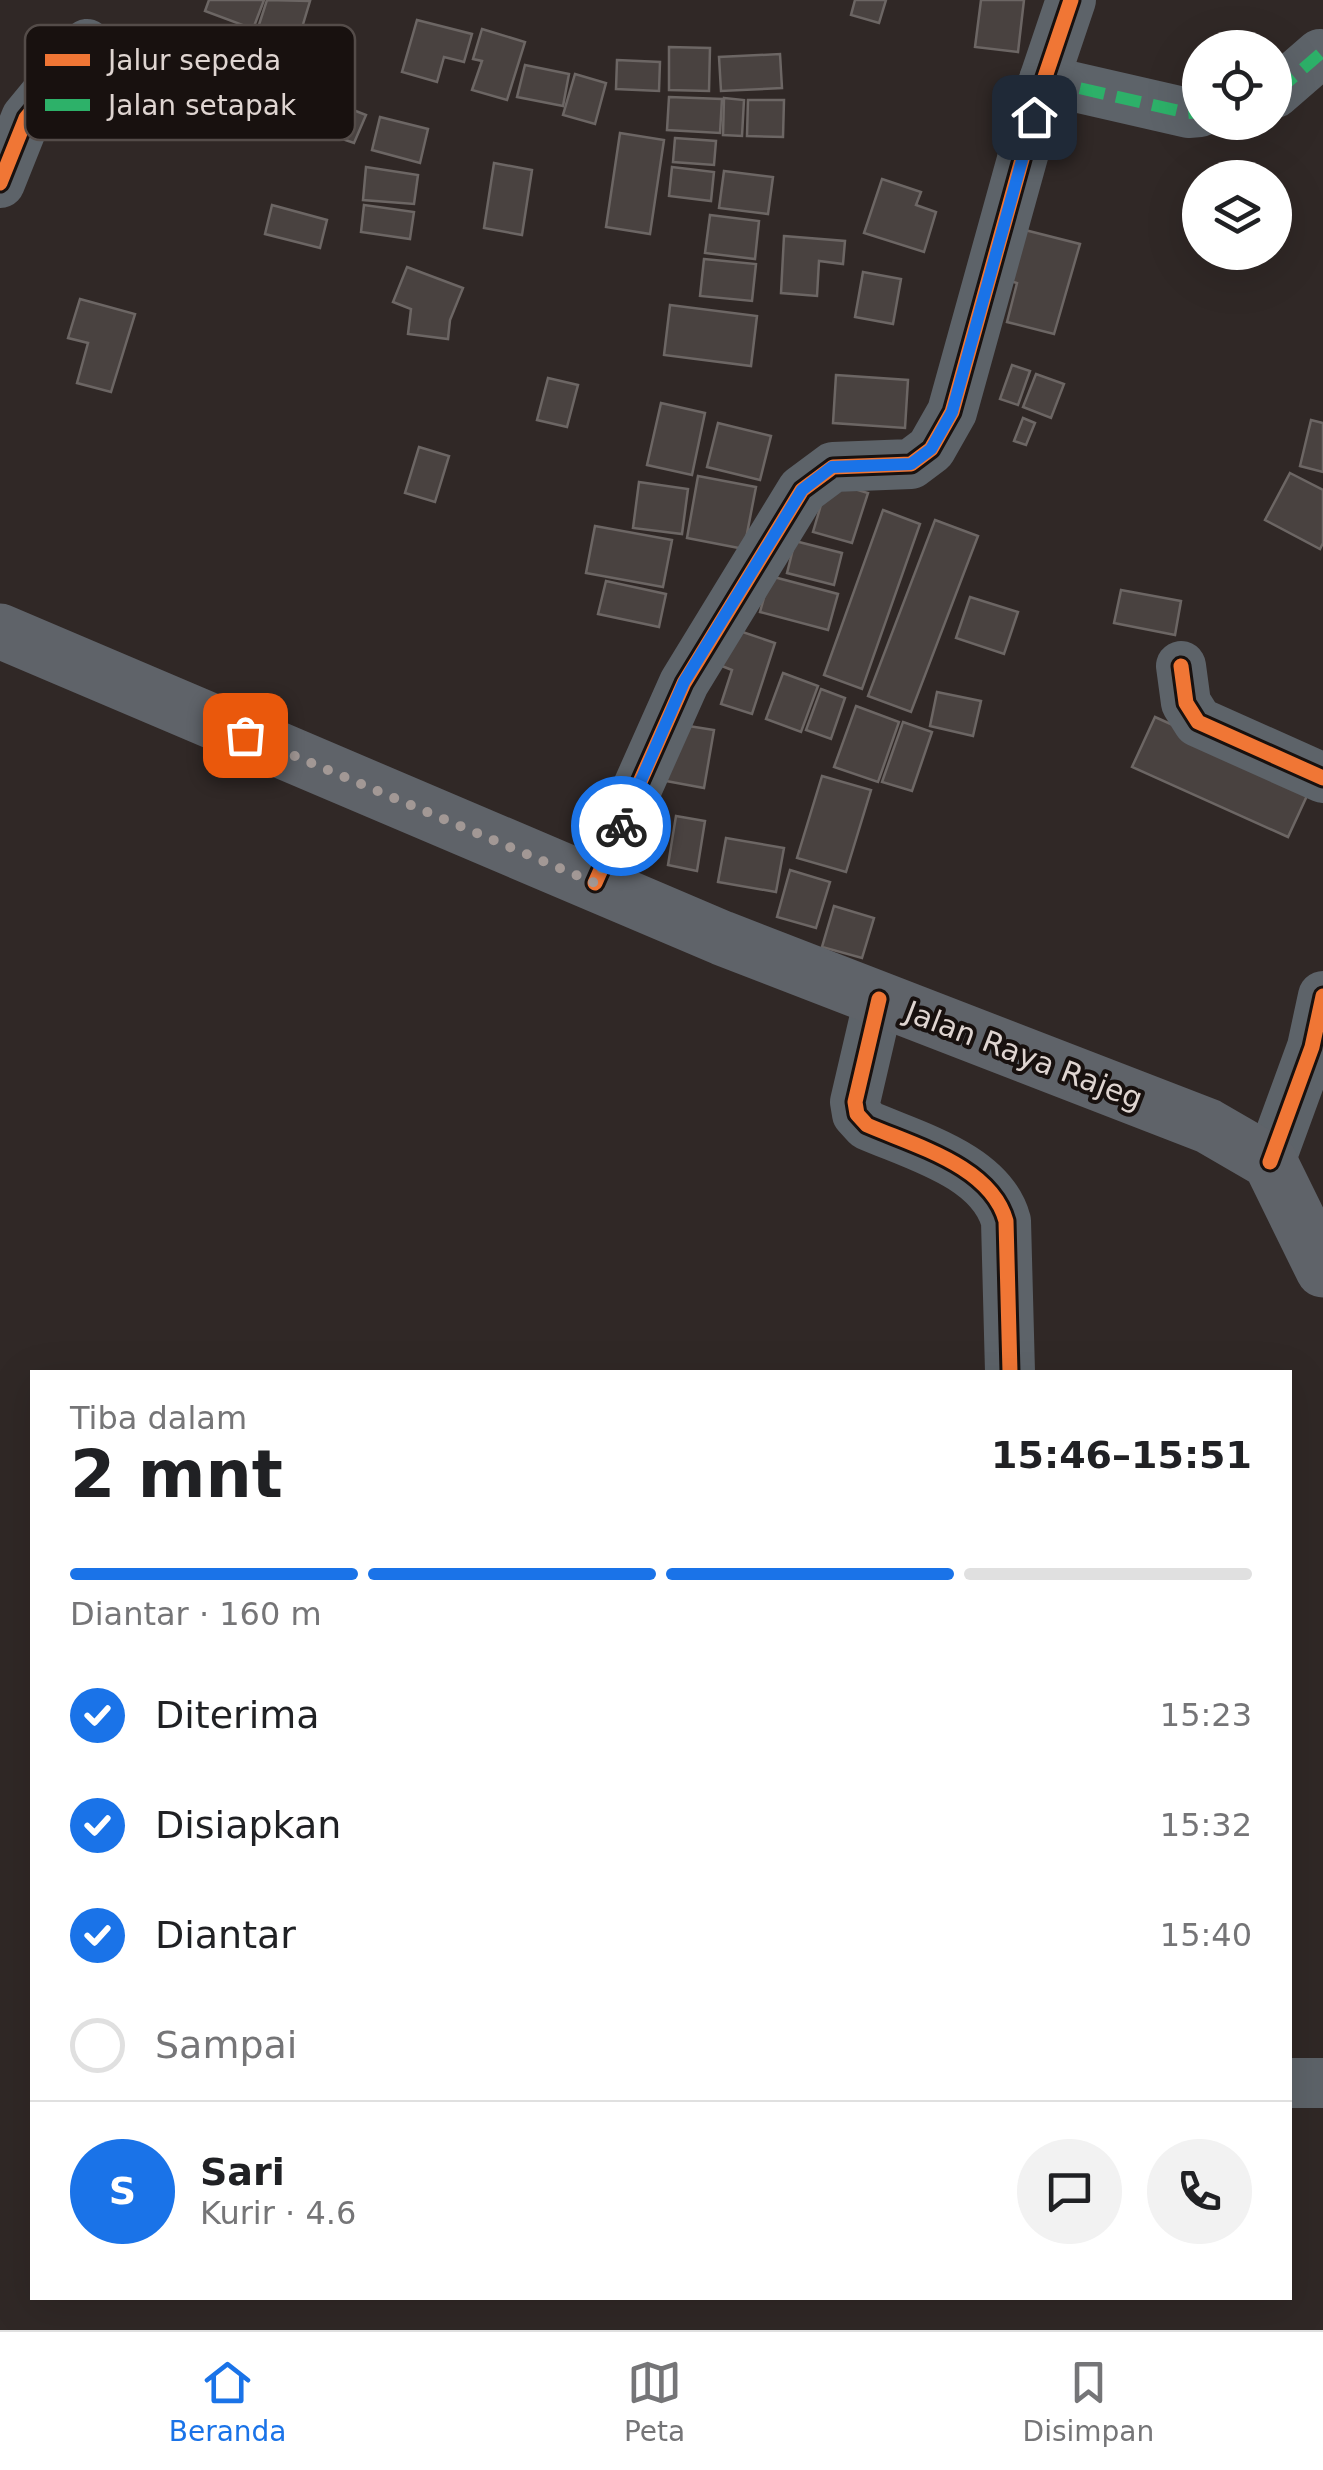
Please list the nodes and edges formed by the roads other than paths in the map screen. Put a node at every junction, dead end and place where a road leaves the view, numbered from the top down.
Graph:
1 (1071, 0) edge
2 (1320, 54) dead end
3 (1292, 78) edge
4 (1044, 80) junction
5 (1182, 112) edge
6 (25, 121) edge
7 (0, 184) edge
8 (0, 631) edge
9 (1180, 666) dead end
10 (1323, 778) edge
11 (595, 883) junction
12 (1323, 996) edge
13 (878, 999) junction
14 (1318, 1048) edge
15 (1270, 1162) junction
16 (1319, 1255) edge
17 (1010, 1370) edge
18 (1323, 2082) edge
19 (1292, 2083) edge

1 - 4 street
2 - 3 street
4 - 5 street
4 - 11 street
6 - 7 street
8 - 11 main road, Jalan Raya Rajeg
9 - 10 street
11 - 13 main road, Jalan Raya Rajeg
12 - 14 street
13 - 15 main road, Jalan Raya Rajeg
13 - 17 street
14 - 15 street
15 - 16 main road
18 - 19 street

